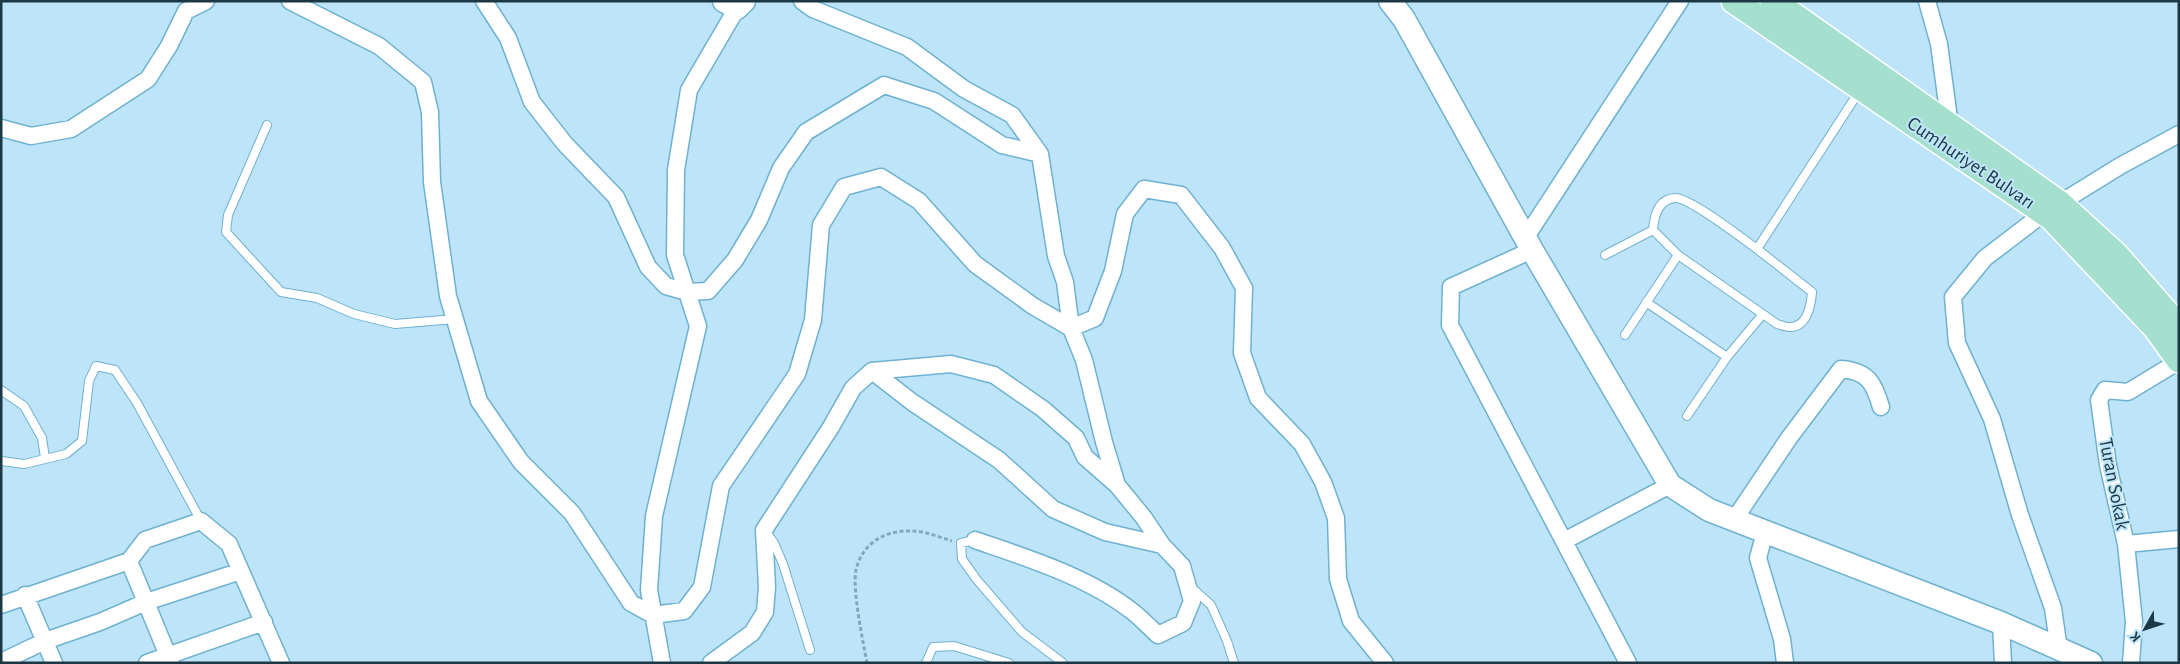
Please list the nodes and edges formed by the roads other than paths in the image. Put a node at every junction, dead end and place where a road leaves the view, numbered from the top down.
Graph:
1 (206, 1) edge
2 (290, 1) edge
3 (484, 1) edge
4 (802, 1) edge
5 (1390, 1) edge
6 (1680, 1) edge
7 (1734, 1) edge
8 (1773, 1) edge
9 (1928, 1) edge
10 (735, 3) edge
11 (1861, 88) junction
12 (267, 125) dead end
13 (1950, 126) junction
14 (1, 128) edge
15 (2179, 134) edge
16 (1040, 154) junction
17 (2052, 208) junction
18 (1653, 230) junction
19 (1529, 243) junction
20 (1757, 249) junction
21 (1604, 255) dead end
22 (1678, 255) junction
23 (687, 292) junction
24 (1646, 302) junction
25 (1763, 314) junction
26 (455, 319) junction
27 (2179, 327) edge
28 (1070, 328) junction
29 (1624, 335) dead end
30 (1727, 358) junction
31 (2179, 360) edge
32 (872, 371) junction
33 (1, 390) edge
34 (1881, 407) dead end
35 (1687, 416) dead end
36 (45, 458) junction
37 (1, 461) edge
38 (1117, 485) junction
39 (1670, 485) junction
40 (1734, 520) junction
41 (201, 521) junction
42 (764, 530) junction
43 (1765, 532) junction
44 (2179, 539) edge
45 (1564, 541) junction
46 (968, 542) joint
47 (2126, 544) junction
48 (1162, 545) junction
49 (129, 561) junction
50 (241, 571) junction
51 (1187, 583) junction
52 (25, 595) junction
53 (146, 602) junction
54 (1, 605) edge
55 (653, 615) junction
56 (264, 622) junction
57 (2001, 623) junction
58 (45, 641) junction
59 (810, 650) dead end
60 (2058, 650) junction
61 (170, 659) edge
62 (1, 662) edge
63 (54, 663) edge
64 (147, 663) edge
65 (280, 663) edge
66 (662, 663) edge
67 (711, 663) edge
68 (926, 663) edge
69 (1010, 663) edge
70 (1063, 663) edge
71 (1234, 663) edge
72 (1384, 663) edge
73 (1628, 663) edge
74 (1785, 663) edge
75 (2003, 663) edge
76 (2091, 663) edge
77 (2131, 663) edge

1 - 14 street
2 - 26 street
3 - 23 street
4 - 16 street
5 - 19 street
6 - 19 street
7 - 11 main road, Cumhuriyet Bulvarı
8 - 13 main road, Cumhuriyet Bulvarı
9 - 13 street
10 - 23 street
11 - 17 main road, Cumhuriyet Bulvarı
11 - 20 lane
12 - 26 lane
13 - 17 main road, Cumhuriyet Bulvarı
15 - 17 street
16 - 23 street
16 - 28 street
17 - 27 main road, Cumhuriyet Bulvarı
17 - 31 main road, Cumhuriyet Bulvarı
17 - 60 street
18 - 20 lane
18 - 21 lane
18 - 22 lane
19 - 39 street
19 - 45 street
20 - 25 lane
22 - 24 lane
22 - 25 lane
23 - 55 street
24 - 29 lane
24 - 30 lane
25 - 30 lane
26 - 55 street
28 - 38 street
28 - 55 street
28 - 72 street
30 - 35 lane
31 - 47 street, Turan Sokak
32 - 38 street
32 - 42 street
32 - 48 street
33 - 36 lane
34 - 40 street
36 - 37 lane
36 - 41 lane
38 - 48 street
39 - 40 street
39 - 45 street
40 - 43 street
41 - 49 street
41 - 50 street
42 - 59 lane
42 - 67 street
43 - 57 street
43 - 74 street
44 - 47 street
45 - 73 street
46 - 51 street
46 - 70 lane
47 - 77 street, Turan Sokak
48 - 51 street
49 - 52 street
49 - 53 street
50 - 53 street
50 - 56 street
51 - 71 lane
52 - 54 street
52 - 58 street
53 - 58 street
53 - 61 street
55 - 66 street
56 - 61 street
56 - 65 street
57 - 60 street
57 - 75 street
58 - 62 street
58 - 63 street
60 - 76 street
61 - 64 street
68 - 69 lane

